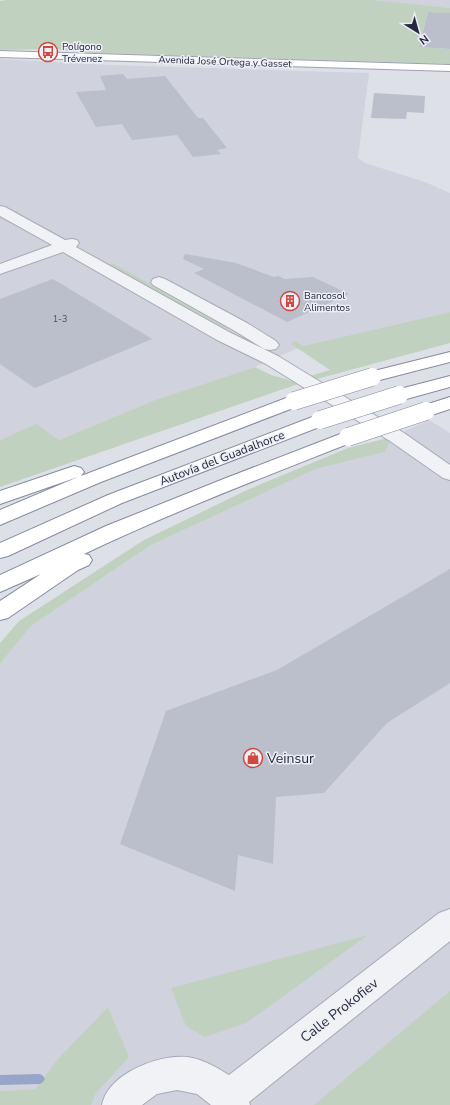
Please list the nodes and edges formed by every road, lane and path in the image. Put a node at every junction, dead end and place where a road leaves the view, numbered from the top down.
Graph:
1 (0, 54) edge
2 (450, 68) edge
3 (0, 195) edge
4 (0, 210) edge
5 (80, 239) junction
6 (63, 246) junction
7 (0, 269) edge
8 (450, 357) edge
9 (450, 381) edge
10 (294, 401) junction
11 (353, 402) junction
12 (450, 403) edge
13 (450, 455) edge
14 (450, 474) edge
15 (233, 482) junction
16 (0, 498) edge
17 (0, 518) edge
18 (0, 551) edge
19 (0, 584) edge
20 (0, 612) edge
21 (450, 923) edge
22 (231, 1101) edge
23 (119, 1105) edge

1 - 2 main road, Avenida José Ortega y Gasset
3 - 5 street
4 - 6 street
5 - 6 street
5 - 11 street
6 - 7 street
6 - 11 street
8 - 10 main road, bridge
9 - 18 main road, Autovía del Guadalhorce, bridge
10 - 16 main road
10 - 17 main road
11 - 13 street
11 - 14 street
12 - 15 main road, bridge
15 - 19 main road
15 - 20 main road
21 - 22 street, Calle Prokofiev
22 - 23 street

